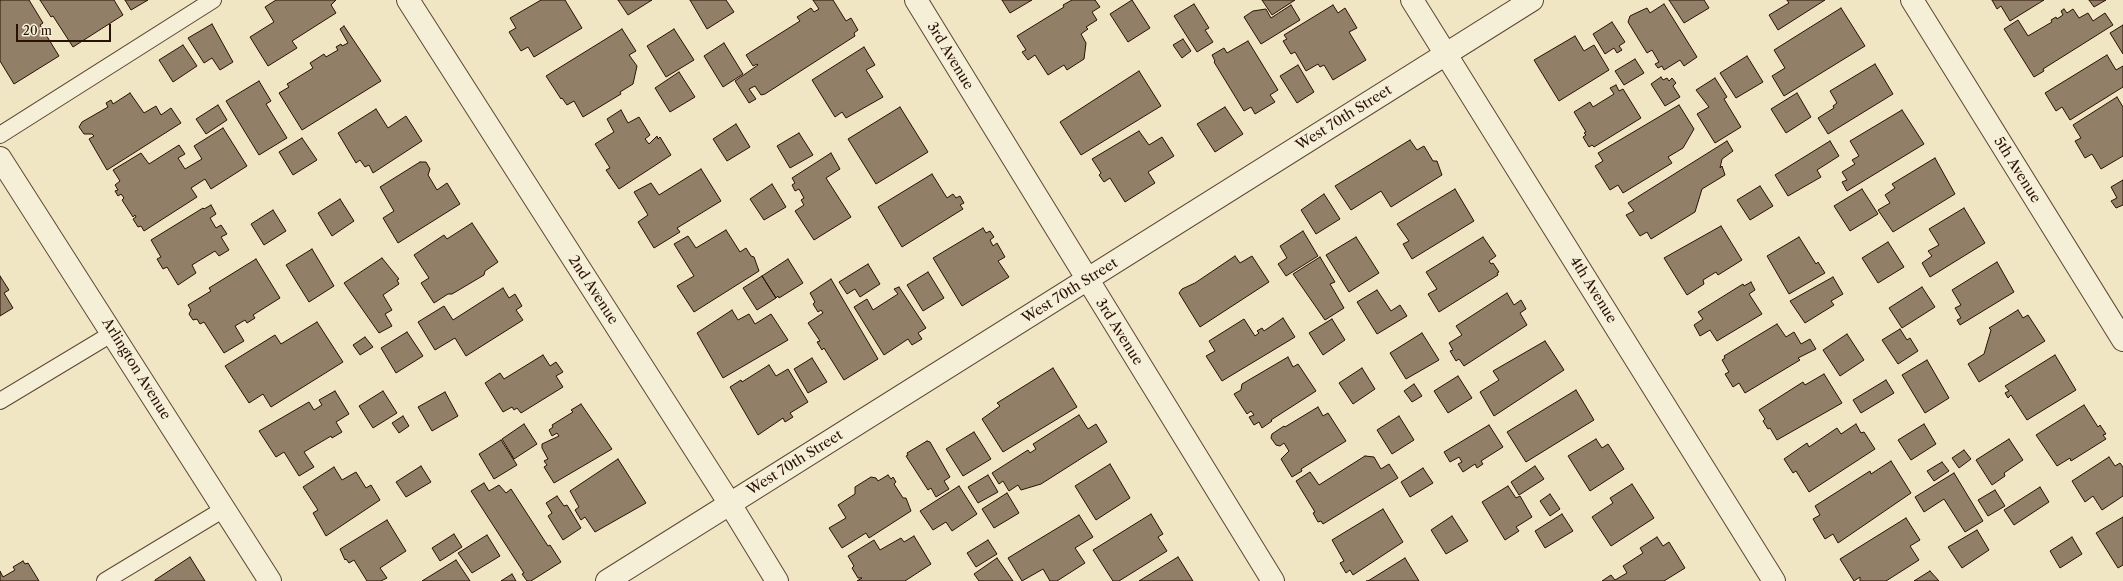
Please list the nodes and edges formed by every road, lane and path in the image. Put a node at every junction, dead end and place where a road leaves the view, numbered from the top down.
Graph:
1 (213, 0) edge
2 (408, 0) edge
3 (916, 0) edge
4 (1412, 0) edge
5 (1532, 0) edge
6 (1912, 0) edge
7 (1446, 54) junction
8 (0, 135) edge
9 (0, 158) edge
10 (1087, 280) junction
11 (113, 333) junction
12 (2123, 340) edge
13 (0, 401) edge
14 (730, 504) junction
15 (224, 509) junction
16 (105, 581) edge
17 (270, 581) edge
18 (607, 581) edge
19 (777, 581) edge
20 (1273, 581) edge
21 (1774, 581) edge

1 - 8 lane
2 - 14 street, 2nd Avenue
3 - 10 street, 3rd Avenue
4 - 7 street, 4th Avenue
5 - 7 street, West 70th Street
6 - 12 street, 5th Avenue
7 - 10 street, West 70th Street
7 - 21 street, 4th Avenue
9 - 11 street, Arlington Avenue
10 - 14 street, West 70th Street
10 - 20 street, 3rd Avenue
11 - 13 lane
11 - 15 street, Arlington Avenue
14 - 18 street, West 70th Street
14 - 19 street, 2nd Avenue
15 - 16 lane
15 - 17 street, Arlington Avenue

